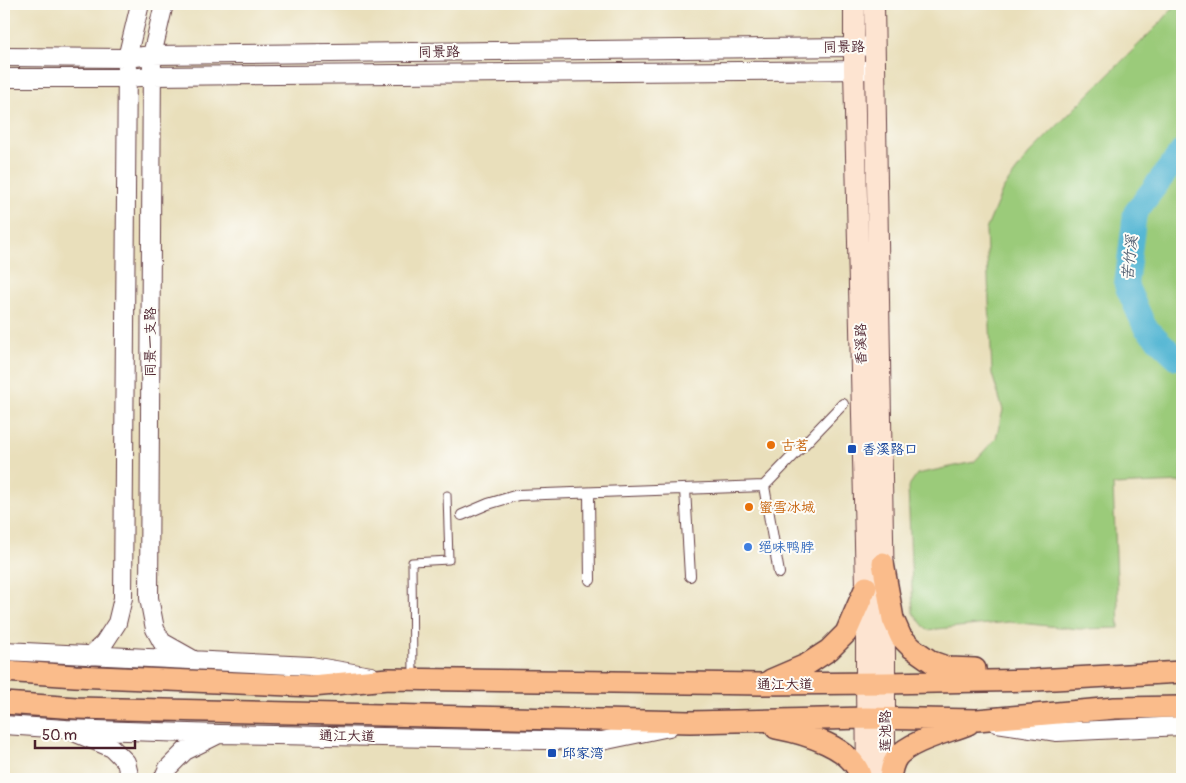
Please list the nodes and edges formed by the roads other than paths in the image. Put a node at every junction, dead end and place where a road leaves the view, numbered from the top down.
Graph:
1 (140, 4) edge
2 (164, 4) edge
3 (854, 4) edge
4 (874, 4) edge
5 (875, 46) junction
6 (854, 47) junction
7 (152, 55) junction
8 (4, 57) edge
9 (127, 58) junction
10 (854, 70) junction
11 (875, 70) junction
12 (152, 76) junction
13 (4, 78) edge
14 (127, 78) junction
15 (843, 404) dead end
16 (764, 486) junction
17 (685, 489) junction
18 (589, 493) junction
19 (447, 495) dead end
20 (462, 515) dead end
21 (883, 563) junction
22 (779, 573) dead end
23 (690, 576) dead end
24 (590, 580) dead end
25 (866, 587) junction
26 (4, 651) edge
27 (90, 656) junction
28 (194, 660) junction
29 (4, 671) edge
30 (1182, 672) edge
31 (388, 679) junction
32 (413, 680) junction
33 (1036, 680) junction
34 (875, 683) junction
35 (762, 684) junction
36 (4, 703) edge
37 (1182, 707) edge
38 (875, 718) junction
39 (977, 720) junction
40 (739, 721) junction
41 (690, 722) junction
42 (4, 724) edge
43 (1182, 726) edge
44 (66, 729) junction
45 (219, 734) junction
46 (130, 779) edge
47 (163, 779) edge
48 (861, 779) edge
49 (867, 779) edge
50 (885, 779) edge
51 (890, 779) edge

1 - 9 street, 同景一支路
2 - 7 street, 同景一支路
3 - 6 main road, 香溪路
4 - 5 main road, 香溪路
5 - 6 street, 同景路
5 - 11 main road, 香溪路
6 - 7 street, 同景路
6 - 10 main road, 香溪路
7 - 9 street, 同景路
7 - 12 street, 同景一支路
8 - 9 street, 同景路
9 - 14 street, 同景一支路
10 - 11 street
10 - 12 street
10 - 25 main road, 香溪路
11 - 21 main road, 香溪路
12 - 14 street
12 - 28 street, 同景一支路
13 - 14 street
14 - 27 street, 同景一支路
15 - 16 street
16 - 17 street
16 - 22 street
17 - 18 street
17 - 23 street
18 - 20 street
18 - 24 street
19 - 32 lane
21 - 33 main road
21 - 34 main road, 香溪路
25 - 34 main road, 香溪路
25 - 35 main road
26 - 27 street, 通江大道
27 - 28 street, 通江大道
28 - 31 street, 通江大道
29 - 31 main road, 通江大道
30 - 33 main road, 通江大道
31 - 32 main road, 通江大道
32 - 35 main road, 通江大道
33 - 34 main road, 通江大道
34 - 35 main road, 通江大道
34 - 38 main road, 莲池路
36 - 41 main road, 通江大道
37 - 39 main road, 通江大道
38 - 39 main road, 通江大道
38 - 40 main road, 通江大道
38 - 49 main road, 莲池路
38 - 50 main road, 莲池路
39 - 43 street, 通江大道
39 - 51 main road
40 - 41 main road, 通江大道
40 - 48 main road
41 - 45 street, 通江大道
42 - 44 street, 通江大道
44 - 45 street, 通江大道
44 - 46 street
45 - 47 street

